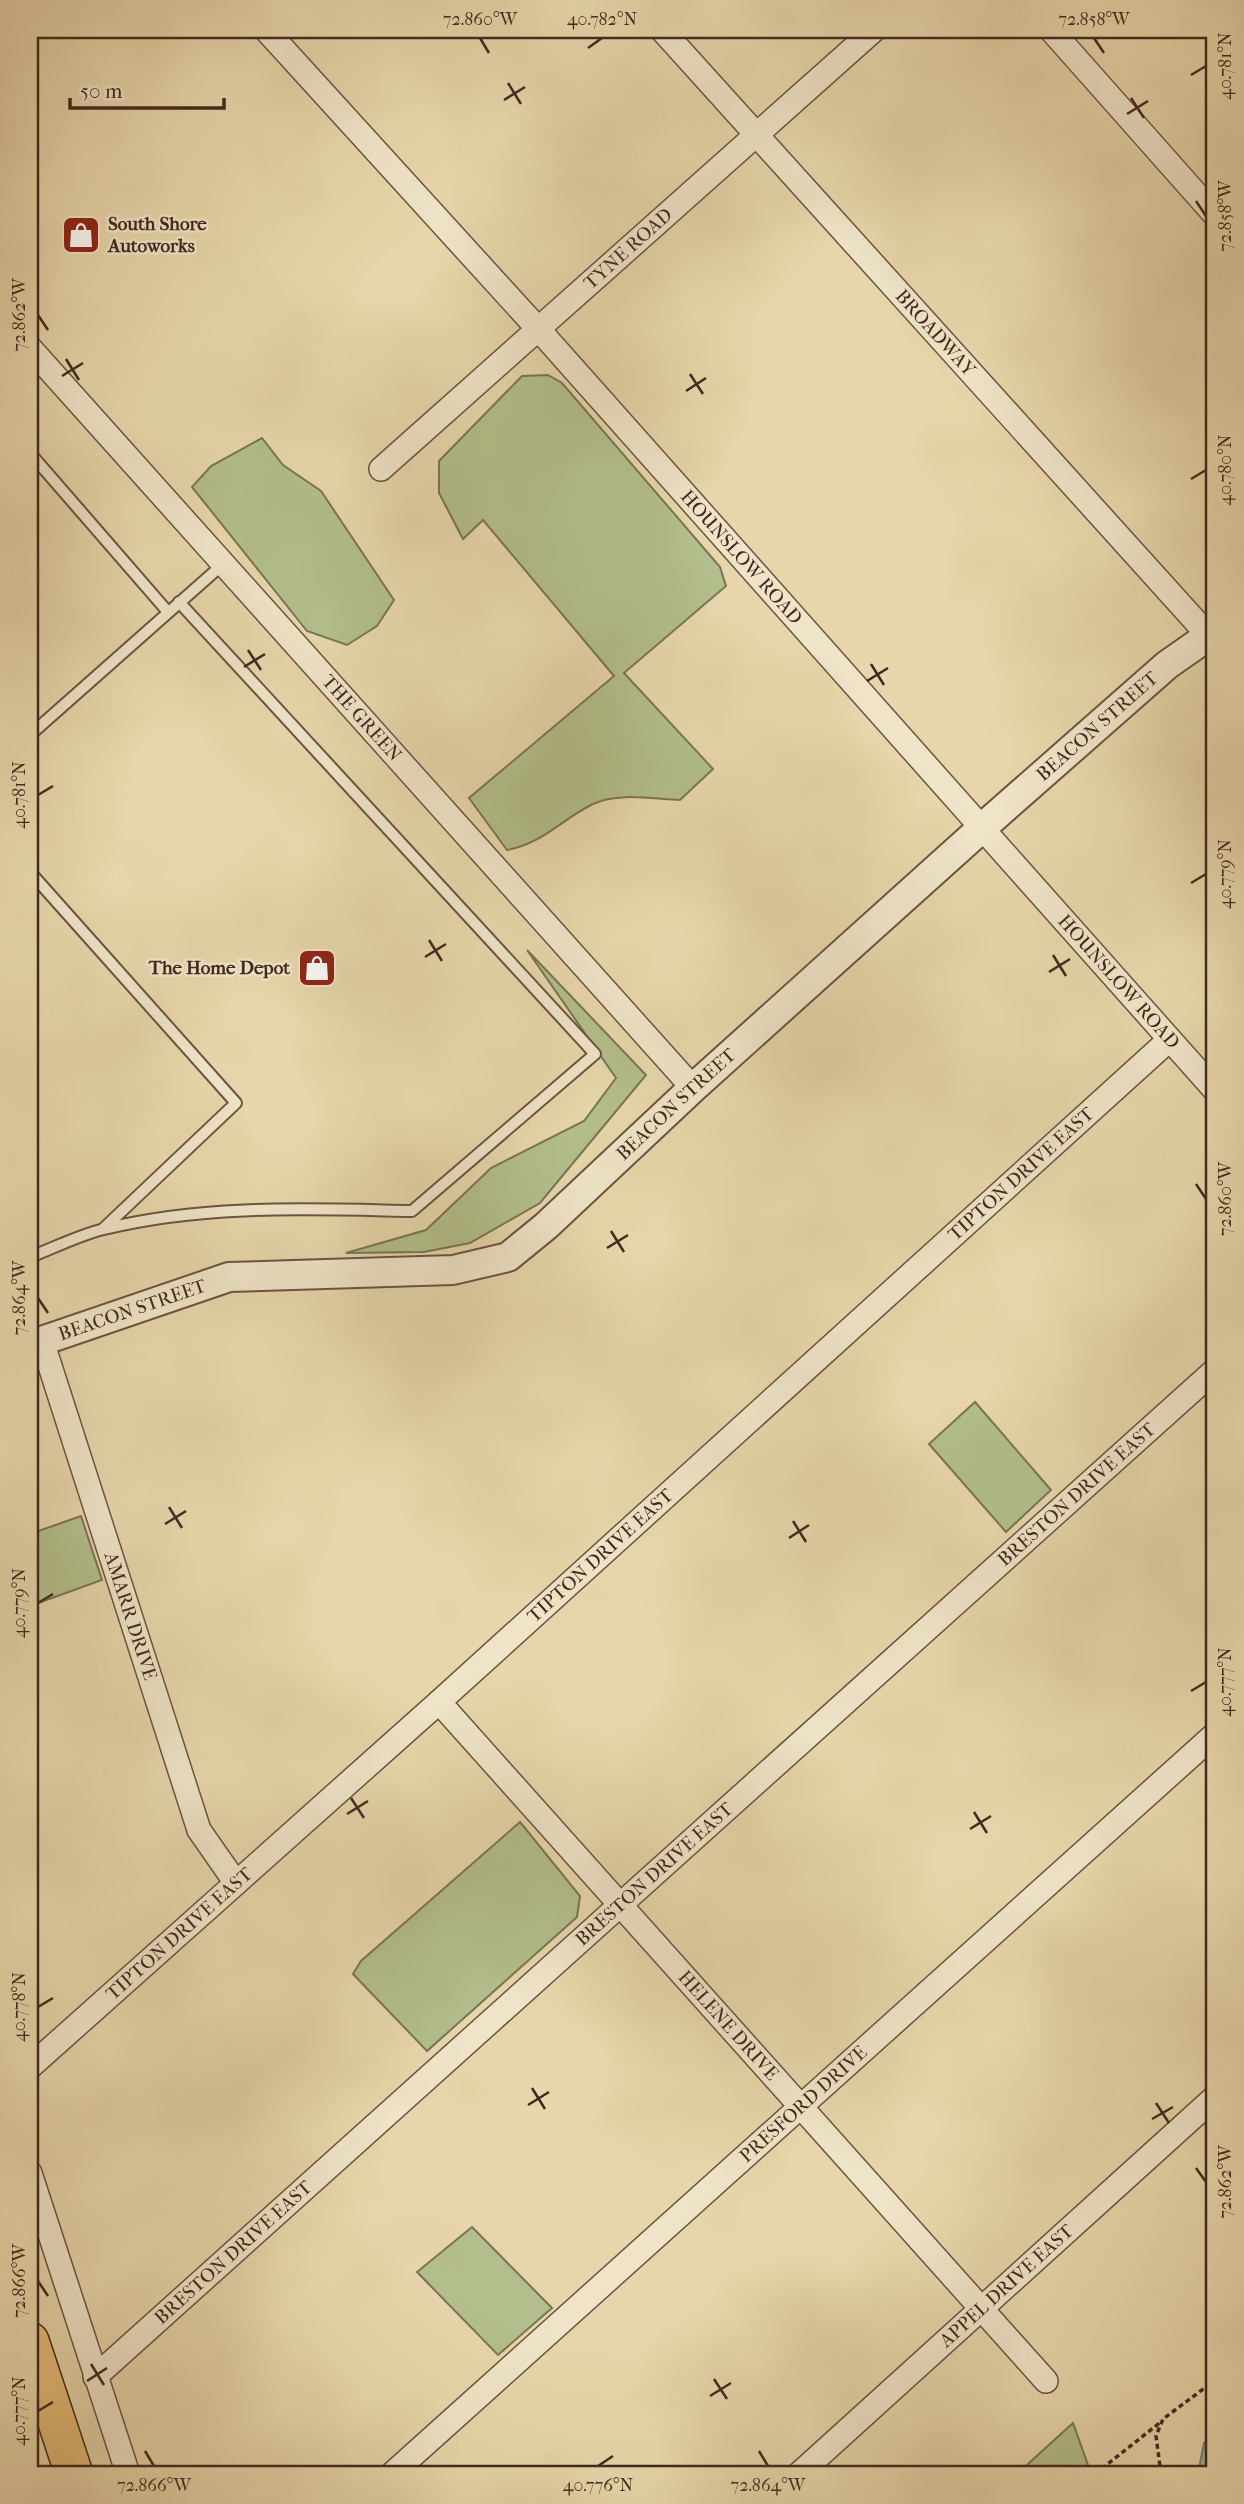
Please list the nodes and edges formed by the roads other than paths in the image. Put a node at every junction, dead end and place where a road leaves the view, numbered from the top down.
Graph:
1 (266, 30) edge
2 (663, 30) edge
3 (874, 30) edge
4 (1051, 30) edge
5 (758, 134) junction
6 (1214, 214) edge
7 (540, 331) junction
8 (30, 348) edge
9 (30, 453) edge
10 (381, 469) dead end
11 (222, 565) junction
12 (179, 602) junction
13 (168, 612) junction
14 (1211, 634) edge
15 (30, 735) edge
16 (983, 827) junction
17 (30, 872) edge
18 (1169, 1040) junction
19 (693, 1088) junction
20 (1214, 1089) edge
21 (103, 1229) junction
22 (30, 1257) edge
23 (36, 1343) edge
24 (1214, 1371) edge
25 (439, 1702) junction
26 (1214, 1735) edge
27 (236, 1883) junction
28 (622, 1905) junction
29 (30, 2067) edge
30 (1214, 2098) edge
31 (803, 2106) junction
32 (30, 2173) edge
33 (982, 2308) junction
34 (30, 2341) edge
35 (95, 2377) junction
36 (1046, 2381) dead end
37 (74, 2474) edge
38 (128, 2474) edge
39 (392, 2474) edge
40 (799, 2474) edge

1 - 7 street, HOUNSLOW ROAD
2 - 5 street, BROADWAY
3 - 5 street, TYNE ROAD
4 - 6 street
5 - 7 street, TYNE ROAD
5 - 14 street, BROADWAY
7 - 10 street, TYNE ROAD
7 - 16 street, HOUNSLOW ROAD
8 - 11 street, THE GREEN
9 - 13 lane
11 - 12 lane
11 - 19 street, THE GREEN
12 - 13 lane
12 - 21 lane
13 - 15 lane
14 - 16 street, BEACON STREET
16 - 18 street, HOUNSLOW ROAD
16 - 19 street, BEACON STREET
17 - 21 lane
18 - 20 street, HOUNSLOW ROAD
18 - 25 street, TIPTON DRIVE EAST
19 - 23 street, BEACON STREET
21 - 22 lane
23 - 27 street, AMARR DRIVE
24 - 28 street, BRESTON DRIVE EAST
25 - 27 street, TIPTON DRIVE EAST
25 - 28 street, HELENE DRIVE
26 - 31 street, PRESFORD DRIVE
27 - 29 street, TIPTON DRIVE EAST
28 - 31 street, HELENE DRIVE
28 - 35 street, BRESTON DRIVE EAST
30 - 33 street, APPEL DRIVE EAST
31 - 33 street, HELENE DRIVE
31 - 39 street, PRESFORD DRIVE
32 - 35 street
33 - 36 street, HELENE DRIVE
33 - 40 street, APPEL DRIVE EAST
34 - 37 highway
35 - 38 street

